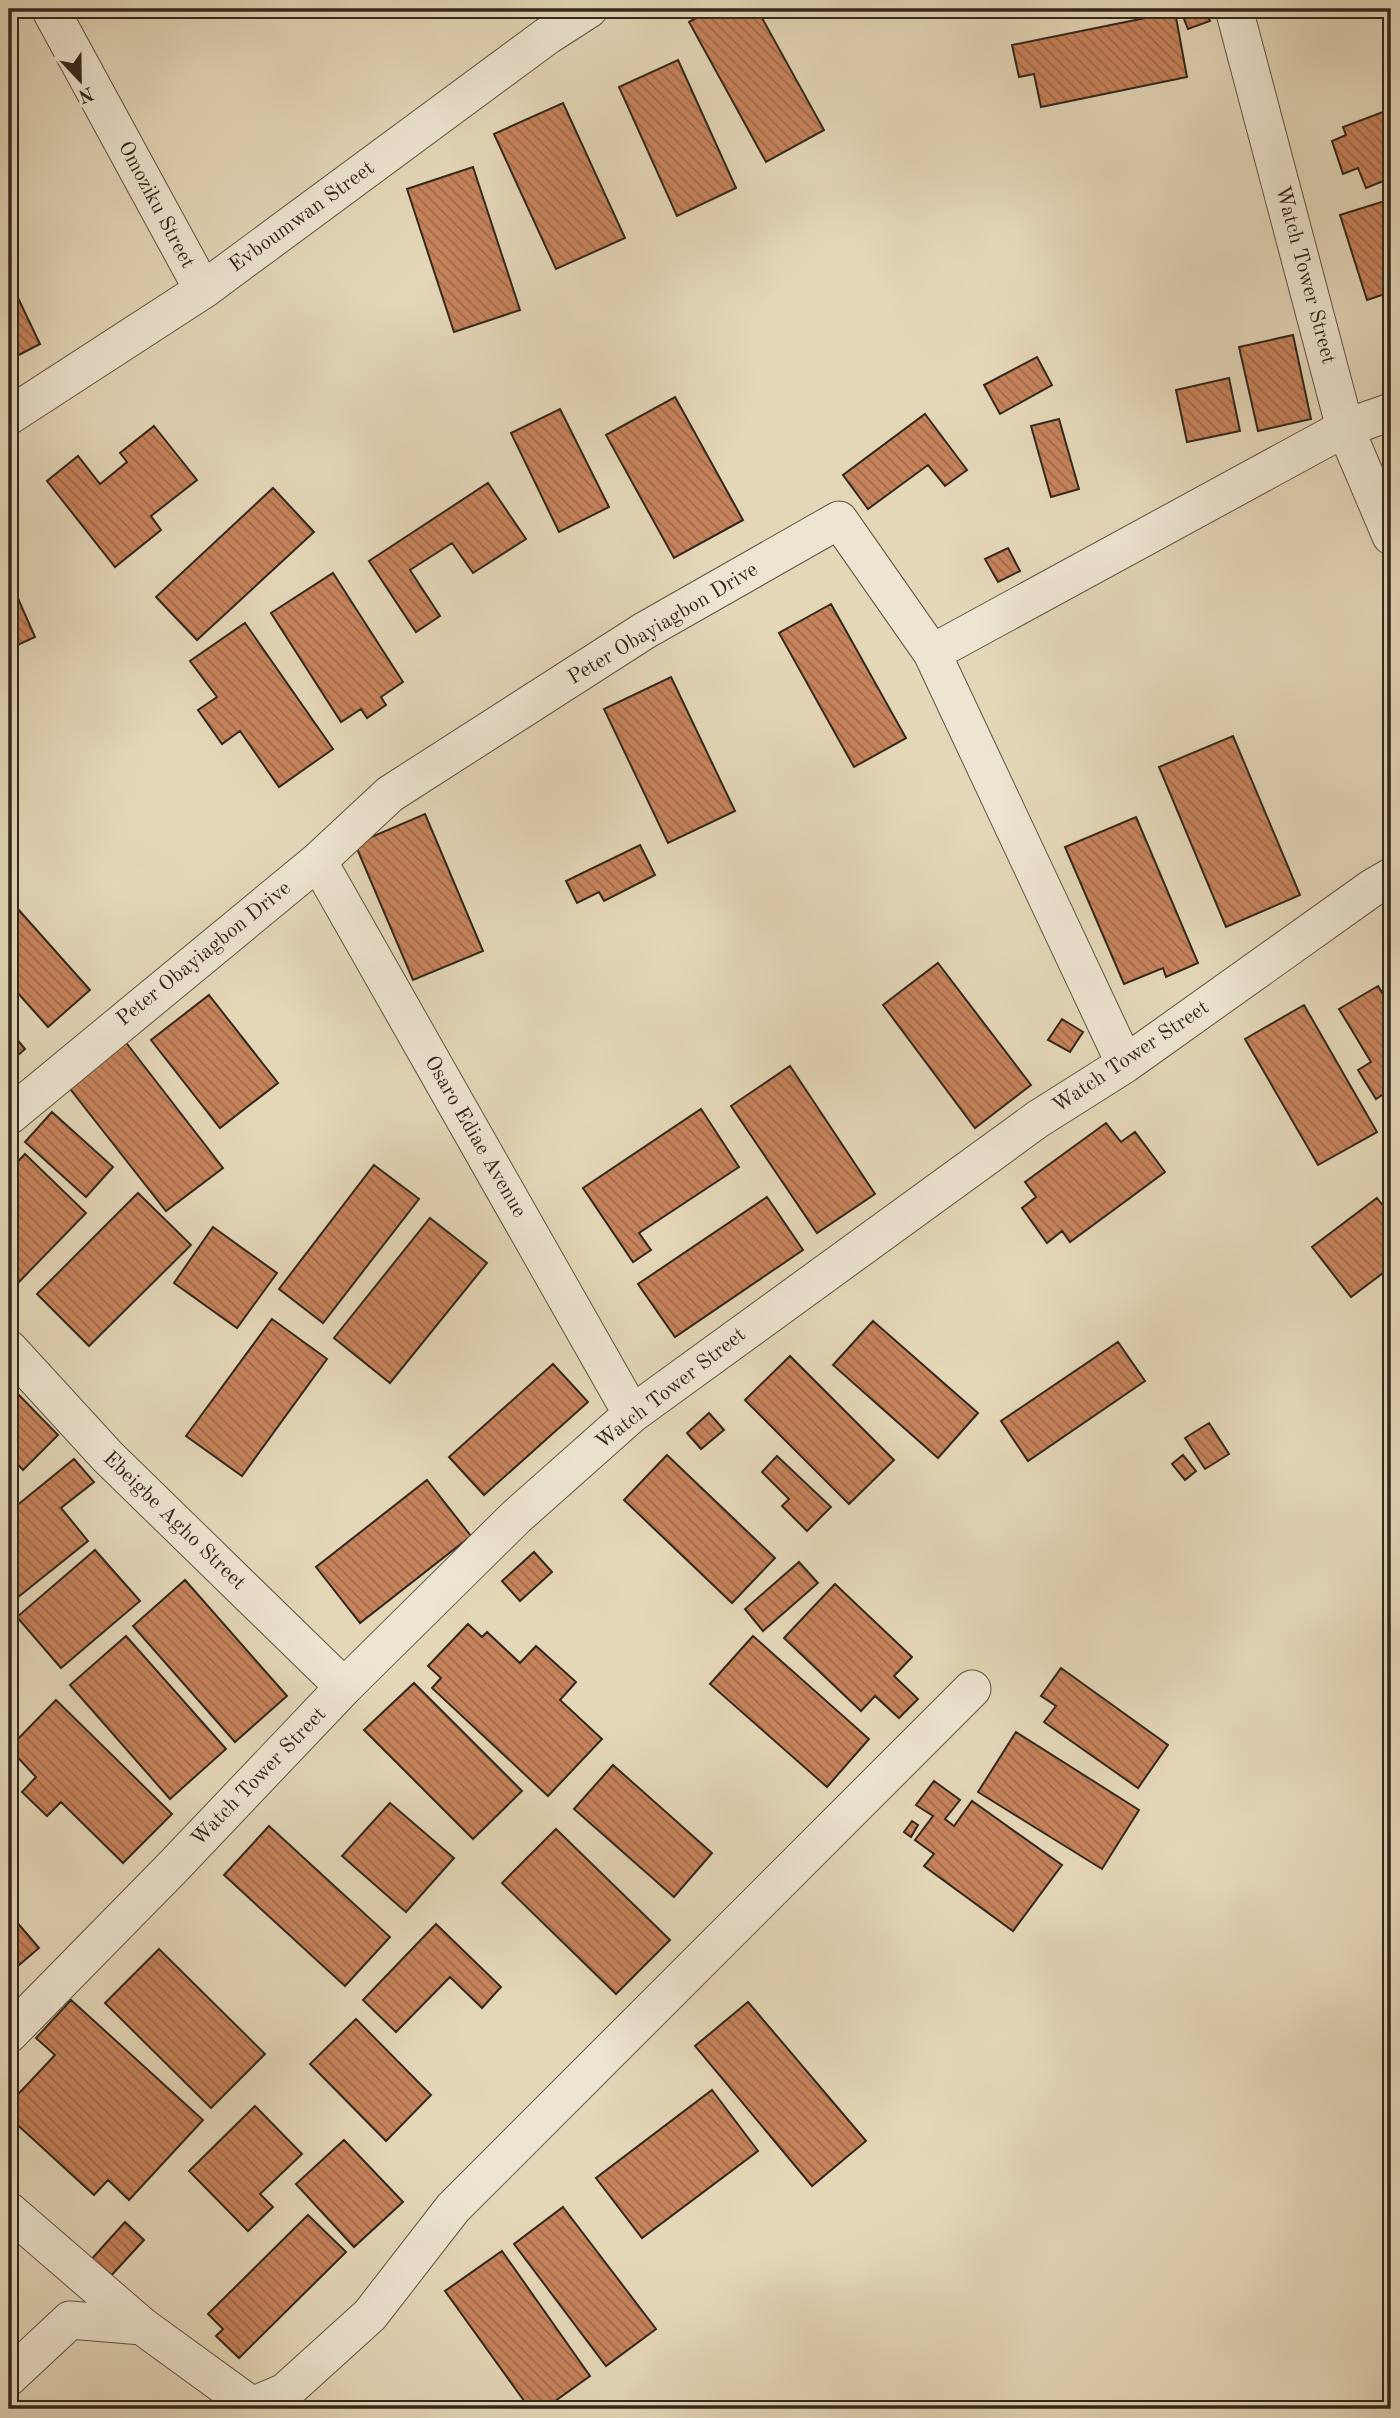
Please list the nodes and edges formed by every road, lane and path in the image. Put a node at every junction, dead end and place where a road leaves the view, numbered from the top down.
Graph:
1 (50, 9) edge
2 (589, 9) edge
3 (1234, 9) edge
4 (541, 23) edge
5 (203, 290) junction
6 (1391, 412) edge
7 (9, 416) edge
8 (1345, 428) junction
9 (1391, 536) edge
10 (932, 653) junction
11 (318, 861) junction
12 (1391, 877) edge
13 (1125, 1064) junction
14 (9, 1116) edge
15 (9, 1349) edge
16 (632, 1414) junction
17 (344, 1687) junction
18 (972, 1689) dead end
19 (9, 2034) edge
20 (9, 2211) edge
21 (142, 2326) junction
22 (9, 2378) edge

1 - 5 street, Omoziku Street
2 - 4 street, Evboumwan Street
3 - 8 street, Watch Tower Street
4 - 5 street, Evboumwan Street
5 - 7 street, Evboumwan Street
6 - 8 street
8 - 9 street, Watch Tower Street
8 - 10 street
10 - 11 street, Peter Obayiagbon Drive
10 - 13 street, Peter Obayiagbon Drive
11 - 14 street, Peter Obayiagbon Drive
11 - 16 street, Osaro Ediae Avenue
12 - 13 street, Watch Tower Street
13 - 16 street, Watch Tower Street
15 - 17 street, Ebeigbe Agho Street
16 - 17 street, Watch Tower Street
17 - 19 street, Watch Tower Street
18 - 21 street
20 - 21 street
21 - 22 street

